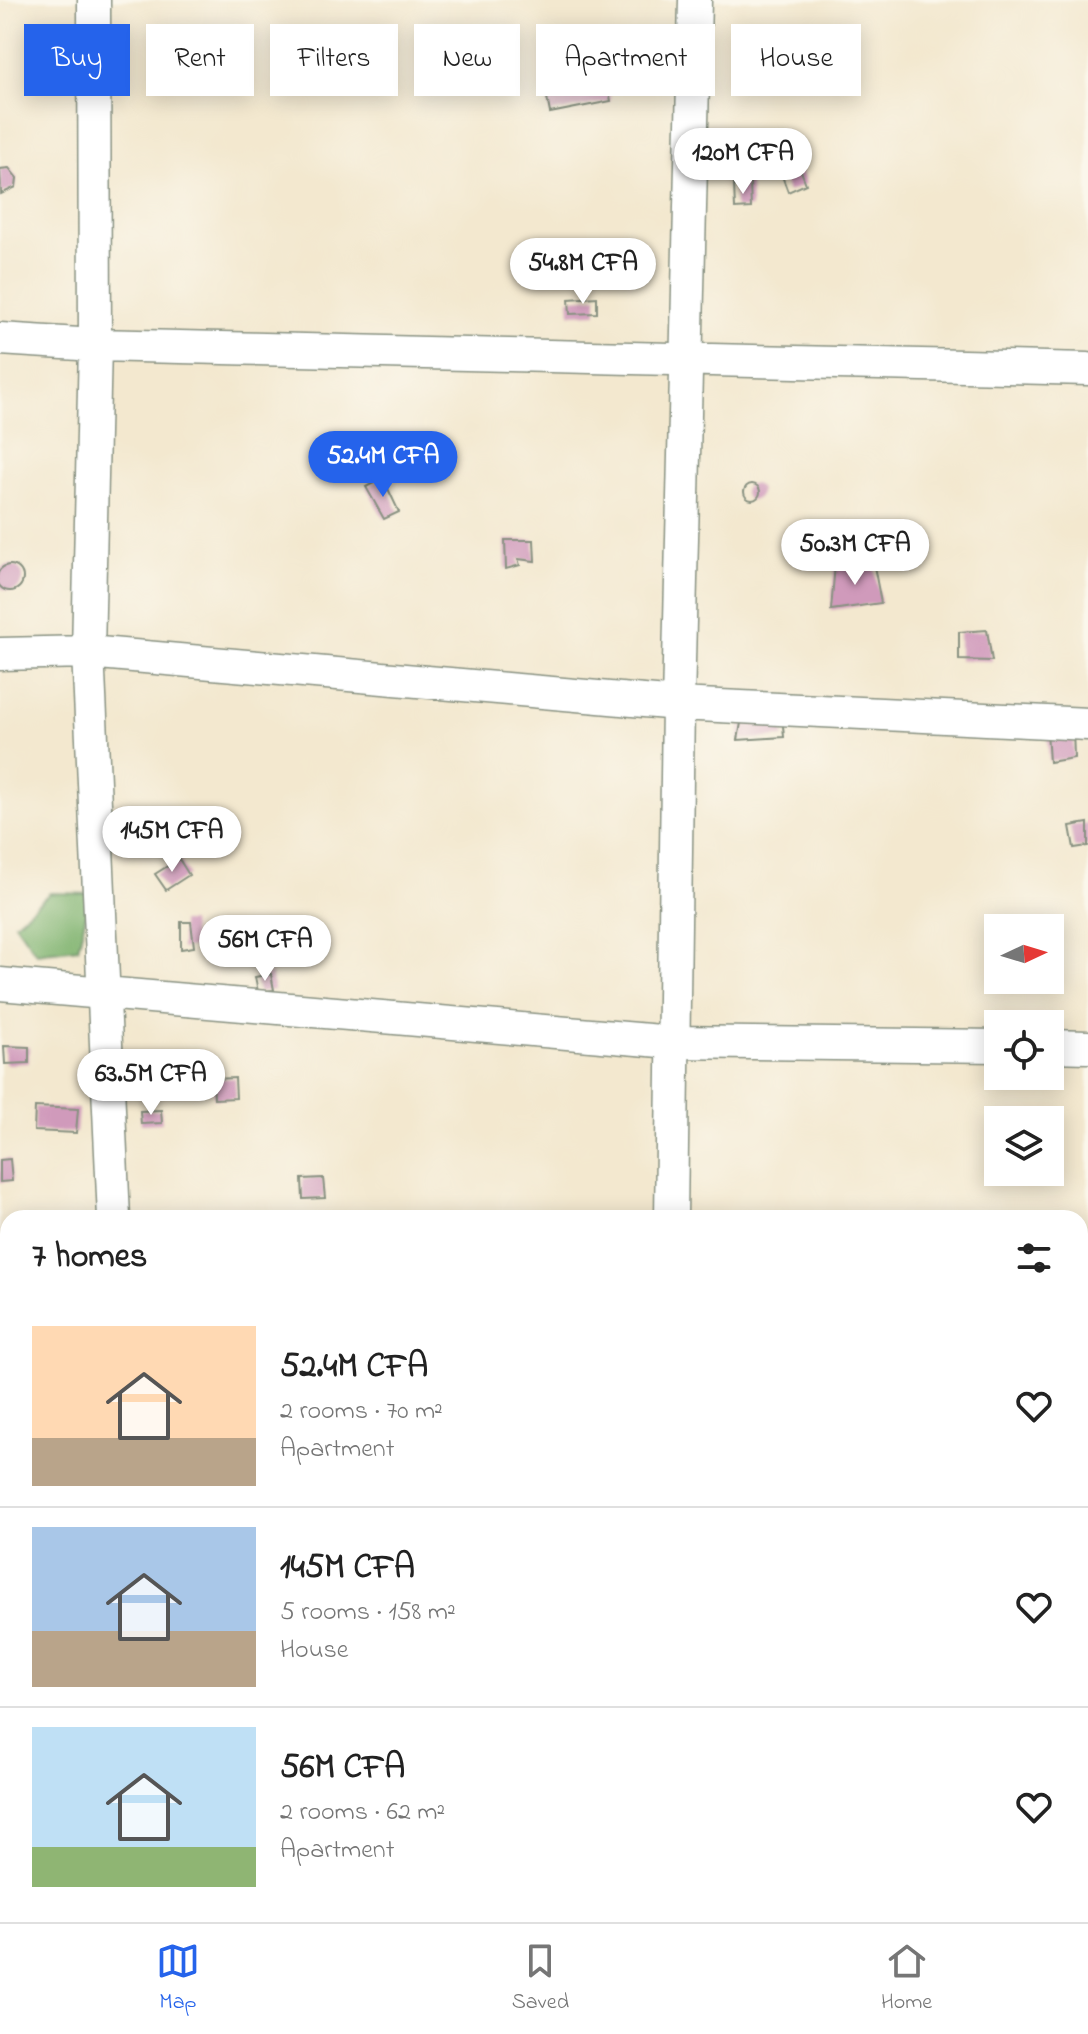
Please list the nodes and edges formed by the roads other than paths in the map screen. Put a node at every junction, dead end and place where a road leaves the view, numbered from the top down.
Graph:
1 (94, 0) edge
2 (695, 0) edge
3 (0, 339) edge
4 (95, 345) junction
5 (686, 359) junction
6 (1088, 369) edge
7 (88, 652) junction
8 (0, 654) edge
9 (678, 704) junction
10 (1088, 724) edge
11 (0, 984) edge
12 (101, 990) junction
13 (672, 1042) junction
14 (984, 1046) edge
15 (1064, 1046) edge
16 (1088, 1047) edge
17 (114, 1210) edge
18 (671, 1210) edge

1 - 4 street
2 - 5 street
3 - 4 street
4 - 5 street
4 - 7 street
5 - 6 street
5 - 9 street
7 - 8 street
7 - 9 street
7 - 12 street
9 - 10 street
9 - 13 street
11 - 12 street
12 - 13 street
12 - 17 street
13 - 14 street
13 - 18 street
15 - 16 street

